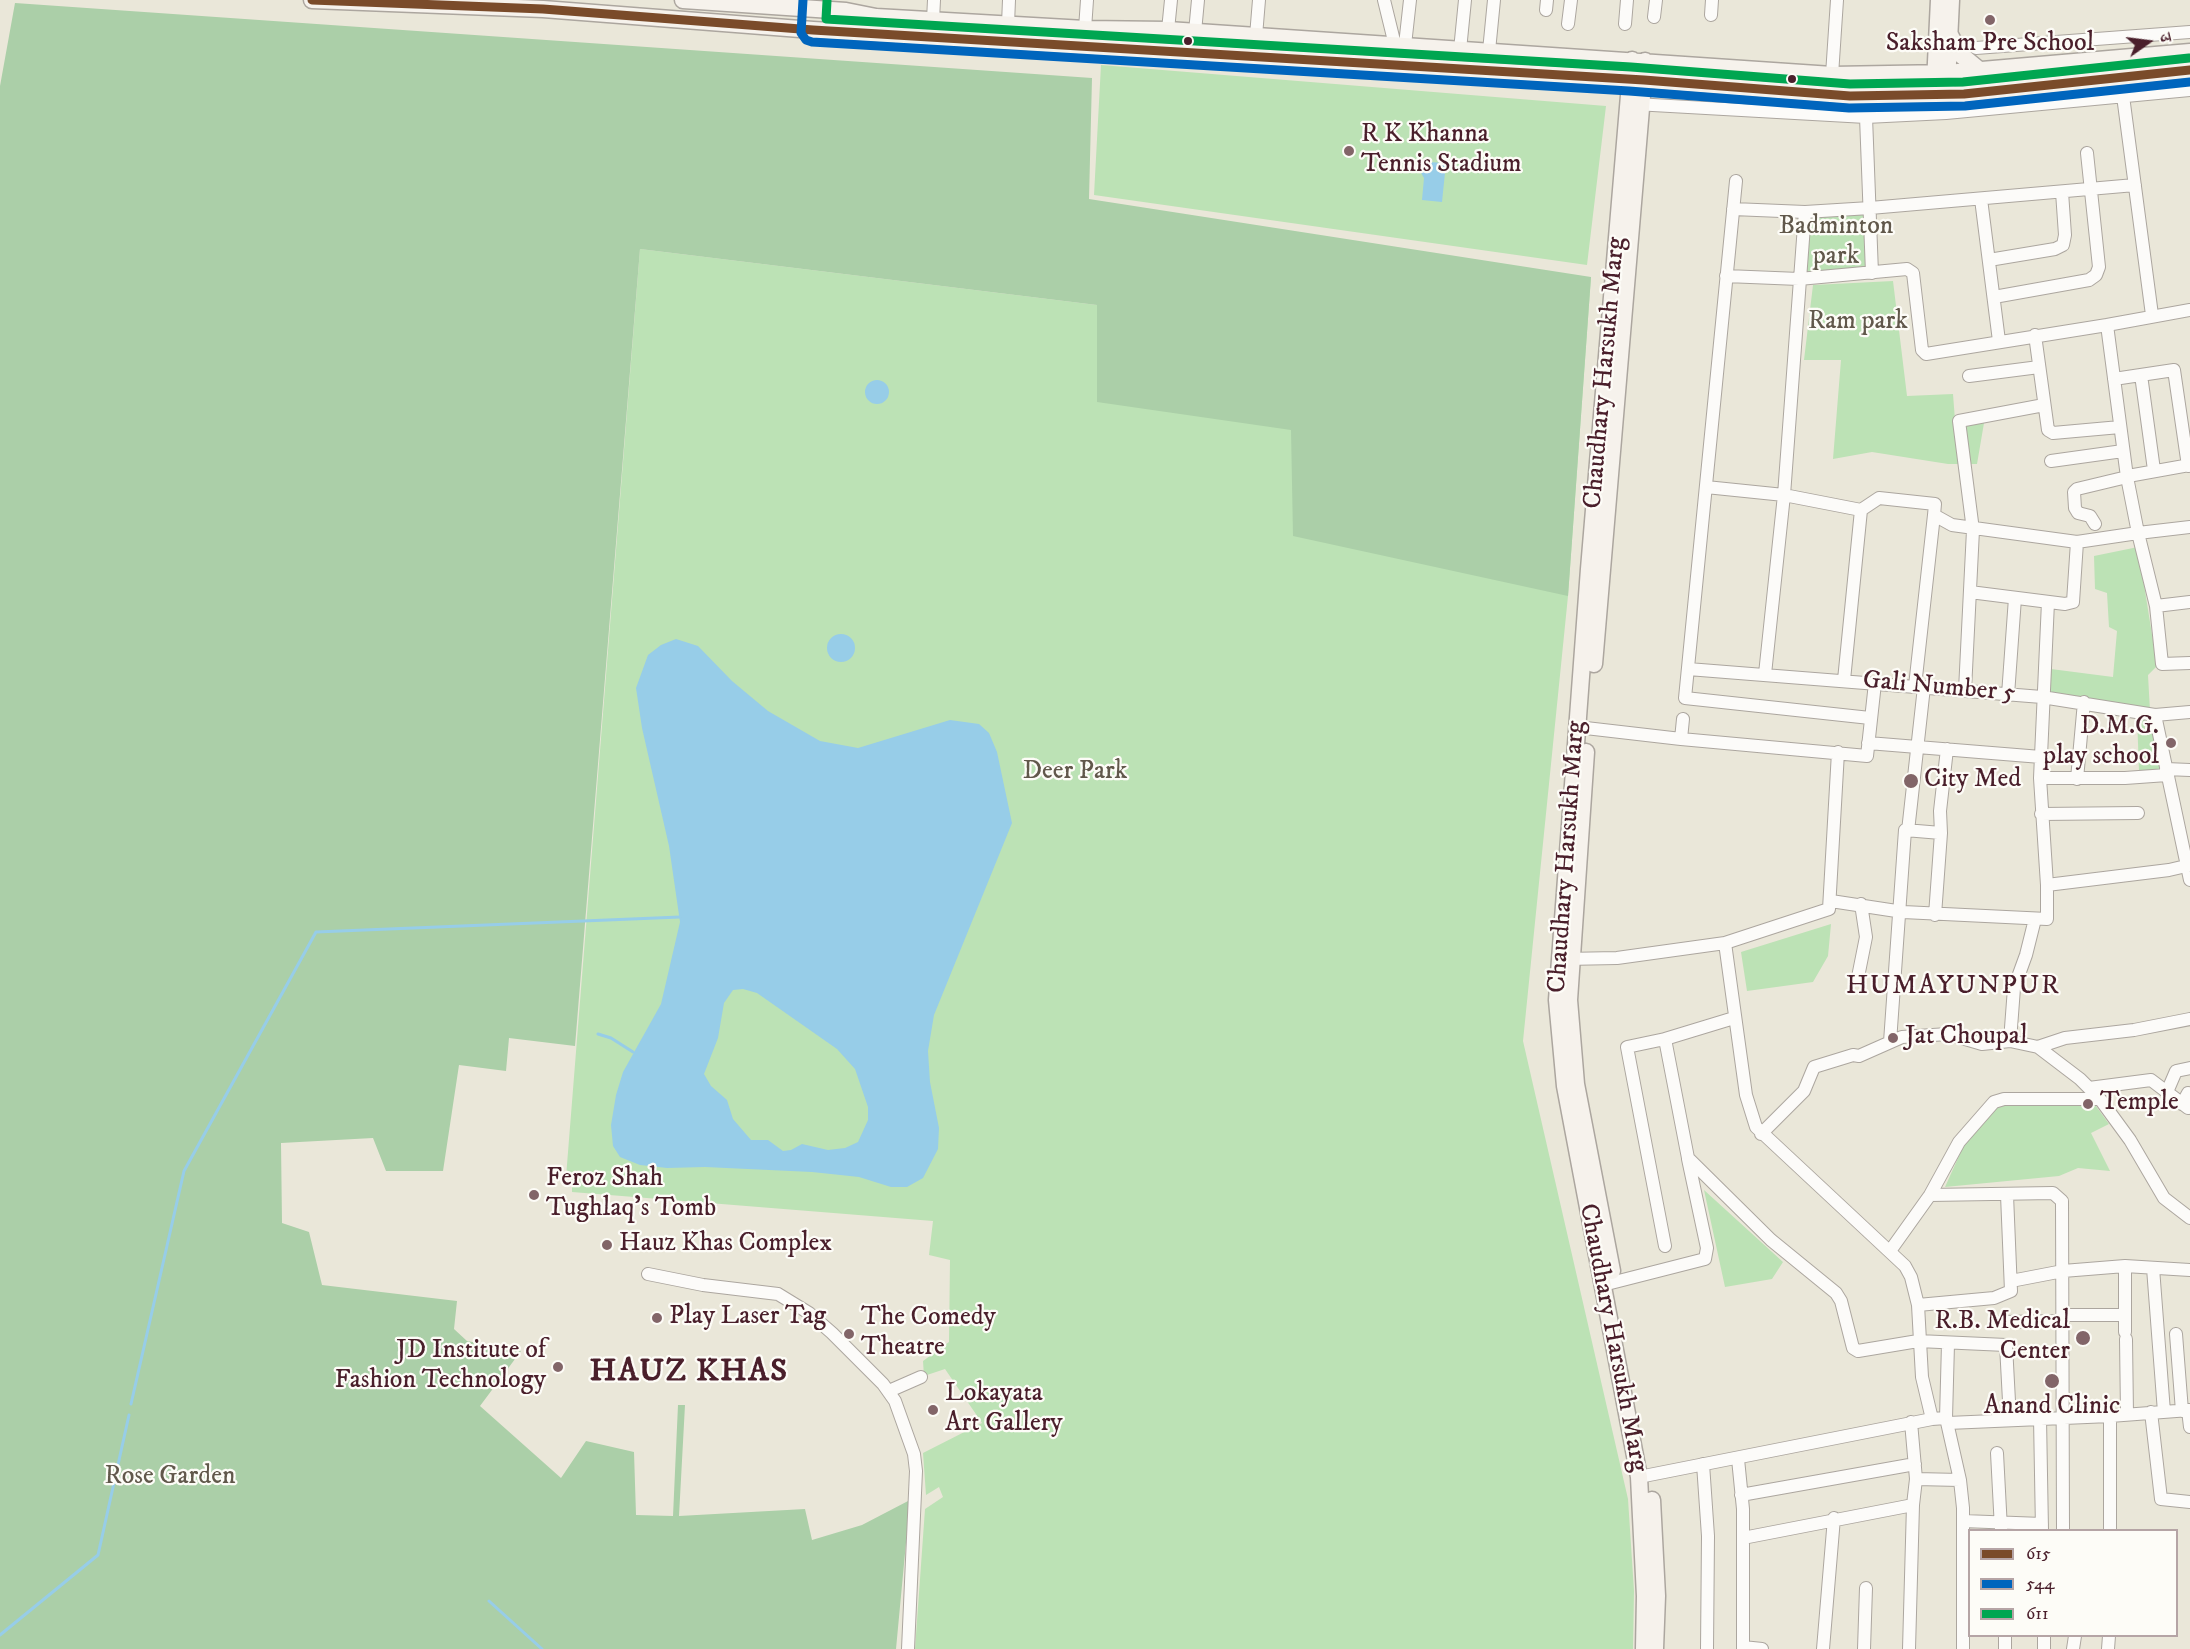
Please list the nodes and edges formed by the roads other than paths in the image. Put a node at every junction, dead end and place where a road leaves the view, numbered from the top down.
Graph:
1 (312, 0) edge
2 (683, 0) edge
3 (860, 0) edge
4 (934, 0) edge
5 (1009, 0) edge
6 (1088, 0) edge
7 (1171, 0) edge
8 (1198, 0) edge
9 (1259, 0) edge
10 (1384, 0) edge
11 (1410, 0) edge
12 (1465, 0) edge
13 (1494, 0) edge
14 (1571, 0) edge
15 (1627, 0) edge
16 (1656, 0) edge
17 (1712, 0) edge
18 (1837, 0) edge
19 (1939, 0) edge
20 (1951, 0) edge
21 (815, 5) edge
22 (833, 6) edge
23 (1712, 15) dead end
24 (876, 17) junction
25 (1654, 17) dead end
26 (933, 20) junction
27 (1008, 24) junction
28 (1568, 24) dead end
29 (1625, 24) dead end
30 (1085, 29) junction
31 (813, 30) junction
32 (1168, 30) junction
33 (1195, 32) junction
34 (2190, 32) edge
35 (1949, 33) junction
36 (1256, 36) junction
37 (1400, 45) junction
38 (2001, 47) junction
39 (1976, 48) dead end
40 (1460, 50) junction
41 (1489, 51) junction
42 (2190, 52) edge
43 (1936, 54) junction
44 (1557, 56) junction
45 (1639, 61) junction
46 (1698, 66) junction
47 (2004, 67) junction
48 (1978, 69) junction
49 (2190, 70) edge
50 (1941, 73) junction
51 (1907, 74) junction
52 (1832, 75) junction
53 (1637, 80) junction
54 (2190, 90) edge
55 (1941, 95) junction
56 (2123, 96) junction
57 (1634, 104) junction
58 (1866, 117) junction
59 (2086, 153) dead end
60 (1736, 181) dead end
61 (2135, 185) junction
62 (2092, 189) junction
63 (2062, 192) junction
64 (1981, 199) junction
65 (1870, 208) junction
66 (1733, 209) junction
67 (1805, 212) junction
68 (1989, 260) junction
69 (1872, 273) junction
70 (1726, 276) junction
71 (1799, 279) junction
72 (1994, 297) junction
73 (2190, 310) edge
74 (2152, 315) junction
75 (2107, 325) junction
76 (2035, 335) junction
77 (2000, 341) junction
78 (2039, 367) junction
79 (2141, 375) junction
80 (1969, 376) dead end
81 (2114, 379) junction
82 (2044, 405) junction
83 (2120, 427) junction
84 (2186, 427) edge
85 (2123, 451) junction
86 (2051, 461) dead end
87 (2189, 465) edge
88 (2154, 470) junction
89 (2127, 477) junction
90 (1706, 488) junction
91 (1784, 495) junction
92 (1861, 510) junction
93 (1934, 515) junction
94 (2096, 524) dead end
95 (2190, 526) edge
96 (1973, 530) junction
97 (2138, 533) junction
98 (2077, 542) junction
99 (1970, 592) junction
100 (2014, 598) junction
101 (2048, 602) junction
102 (2190, 602) edge
103 (2156, 606) junction
104 (2190, 663) edge
105 (1688, 669) junction
106 (1765, 674) junction
107 (1844, 680) junction
108 (1875, 683) junction
109 (1919, 687) junction
110 (1965, 690) junction
111 (2008, 694) junction
112 (2042, 697) junction
113 (2084, 702) junction
114 (2190, 712) edge
115 (2155, 715) junction
116 (1870, 718) junction
117 (1683, 719) dead end
118 (1583, 727) junction
119 (1681, 739) junction
120 (1868, 743) junction
121 (1917, 747) junction
122 (1947, 749) junction
123 (1838, 752) junction
124 (2040, 757) junction
125 (2190, 770) edge
126 (2167, 772) junction
127 (2040, 778) junction
128 (2077, 780) junction
129 (2138, 813) dead end
130 (2041, 814) junction
131 (1908, 831) junction
132 (1941, 833) junction
133 (2188, 865) edge
134 (2190, 880) edge
135 (2047, 885) junction
136 (1831, 901) junction
137 (1861, 904) junction
138 (1900, 912) junction
139 (1935, 915) junction
140 (2035, 919) junction
141 (1725, 943) junction
142 (1564, 959) junction
143 (1858, 977) dead end
144 (1734, 1018) junction
145 (2190, 1019) edge
146 (1665, 1039) junction
147 (2010, 1041) junction
148 (1890, 1042) junction
149 (2038, 1047) junction
150 (2190, 1068) edge
151 (2090, 1088) junction
152 (2167, 1092) junction
153 (2100, 1099) junction
154 (2187, 1102) edge
155 (1761, 1134) junction
156 (1688, 1158) junction
157 (1930, 1195) junction
158 (2007, 1195) junction
159 (2190, 1218) edge
160 (1665, 1246) dead end
161 (1890, 1251) junction
162 (2125, 1266) junction
163 (2153, 1268) junction
164 (2063, 1270) junction
165 (2190, 1270) edge
166 (648, 1274) dead end
167 (2011, 1281) junction
168 (1608, 1283) junction
169 (1918, 1305) junction
170 (2124, 1315) junction
171 (2062, 1318) junction
172 (2001, 1322) dead end
173 (2176, 1334) dead end
174 (1918, 1341) junction
175 (1948, 1344) junction
176 (921, 1377) dead end
177 (889, 1391) junction
178 (2186, 1410) edge
179 (2157, 1412) junction
180 (2127, 1414) junction
181 (2110, 1416) junction
182 (2061, 1418) junction
183 (1932, 1419) junction
184 (2040, 1419) junction
185 (1947, 1420) junction
186 (2010, 1420) junction
187 (1911, 1422) junction
188 (2190, 1427) edge
189 (1997, 1453) dead end
190 (1738, 1459) junction
191 (1702, 1464) junction
192 (1915, 1464) junction
193 (1645, 1476) junction
194 (1916, 1479) junction
195 (1960, 1480) junction
196 (1741, 1495) junction
197 (2190, 1502) edge
198 (1913, 1505) junction
199 (1834, 1518) junction
200 (1963, 1521) junction
201 (2001, 1527) edge
202 (2042, 1527) edge
203 (2063, 1529) edge
204 (2110, 1529) edge
205 (1743, 1538) junction
206 (1866, 1588) dead end
207 (1743, 1648) edge
208 (908, 1649) edge
209 (1644, 1649) edge
210 (1655, 1649) edge
211 (1707, 1649) edge
212 (1762, 1649) edge
213 (1823, 1649) edge
214 (1864, 1649) edge
215 (1909, 1649) edge
216 (1963, 1649) edge

1 - 31 main road
2 - 21 main road
3 - 24 main road
4 - 26 street
5 - 27 street
6 - 30 street
7 - 32 street
8 - 33 street
9 - 36 street
10 - 37 street
11 - 37 street
12 - 40 street
13 - 41 street
14 - 28 street
15 - 29 street
16 - 25 street
17 - 23 street
18 - 52 street
19 - 43 main road
20 - 35 main road
21 - 22 main road
21 - 31 main road
22 - 24 main road
22 - 31 main road
24 - 26 main road
26 - 27 main road
27 - 30 main road
30 - 32 main road
31 - 53 main road
32 - 33 main road
33 - 36 main road
34 - 38 street
35 - 48 main road
35 - 50 main road
36 - 37 main road
37 - 40 main road
38 - 39 street
38 - 47 street
40 - 41 main road
41 - 44 main road
42 - 47 main road
43 - 50 main road
43 - 51 main road
44 - 45 main road
44 - 46 main road
45 - 46 main road
45 - 53 main road, Chaudhary Harsukh Marg
46 - 52 main road
47 - 48 main road
48 - 50 main road
49 - 55 main road
50 - 51 main road
50 - 55 main road
51 - 52 main road
53 - 55 main road
53 - 57 main road, Chaudhary Harsukh Marg
54 - 56 street
56 - 58 street
56 - 61 street
57 - 58 street
57 - 118 main road, Chaudhary Harsukh Marg
58 - 65 street
59 - 62 street
60 - 66 street
61 - 62 street
61 - 74 street
62 - 63 street
62 - 72 street
63 - 64 street
63 - 68 street
64 - 65 street
64 - 68 street
65 - 67 street
65 - 69 street
66 - 67 street
66 - 70 street
67 - 71 street
68 - 72 street
69 - 71 street
69 - 77 street
70 - 71 street
70 - 90 street
71 - 91 street
72 - 77 street
73 - 74 street
74 - 75 street
75 - 76 street
75 - 81 street
76 - 77 street
76 - 78 street
78 - 80 street
78 - 82 street
79 - 81 street
79 - 84 street
79 - 88 street
81 - 83 street
82 - 83 street
82 - 96 street
83 - 85 street
84 - 87 street
85 - 86 street
85 - 89 street
87 - 88 street
88 - 89 street
89 - 94 street
89 - 97 street
90 - 91 street
90 - 105 street
91 - 92 street
91 - 106 street
92 - 93 street
92 - 107 street
93 - 96 street
93 - 109 street
95 - 97 street
96 - 98 street
96 - 99 street
97 - 98 street
97 - 103 street
98 - 101 street
99 - 100 street
99 - 110 street
100 - 101 street
100 - 111 street
101 - 112 street
102 - 103 street
103 - 104 street
105 - 106 street, Gali Number 5
105 - 116 street
106 - 107 street, Gali Number 5
107 - 108 street, Gali Number 5
108 - 109 street, Gali Number 5
108 - 116 street
109 - 110 street, Gali Number 5
109 - 121 street
110 - 111 street, Gali Number 5
111 - 112 street, Gali Number 5
112 - 113 street, Gali Number 5
112 - 124 street
113 - 115 street, Gali Number 5
113 - 128 street
114 - 115 street, Gali Number 5
115 - 126 street
116 - 120 street
117 - 119 street
118 - 119 street
118 - 142 main road, Chaudhary Harsukh Marg
119 - 123 street
120 - 121 street
120 - 123 street
121 - 122 street
121 - 131 street
122 - 124 street
122 - 132 street
123 - 136 street
124 - 127 street
125 - 126 street
126 - 128 street
126 - 133 street
127 - 128 street
127 - 130 street
129 - 130 street
130 - 135 street
131 - 132 street
131 - 138 street
132 - 139 street
133 - 134 street
133 - 135 street
135 - 140 street
136 - 137 street
136 - 141 street
137 - 138 street
137 - 143 street
138 - 139 street
138 - 148 street
139 - 140 street
140 - 147 street
141 - 142 street
141 - 144 street
142 - 168 main road, Chaudhary Harsukh Marg
144 - 146 street
144 - 155 street
145 - 149 street
146 - 156 street
146 - 160 street
147 - 148 street
147 - 149 street
148 - 155 street
149 - 151 street
150 - 152 street
151 - 152 street
151 - 153 street
152 - 154 street
153 - 157 street
153 - 159 street
155 - 161 street
156 - 168 street
156 - 174 street
157 - 158 street
157 - 161 street
158 - 164 street
158 - 167 street
161 - 169 street
162 - 163 street
162 - 164 street
162 - 170 street
163 - 165 street
163 - 179 street
164 - 167 street
164 - 171 street
166 - 177 street
167 - 169 street
168 - 193 main road, Chaudhary Harsukh Marg
169 - 174 street
170 - 171 street
170 - 180 street
171 - 172 street
171 - 182 street
173 - 178 street
174 - 175 street
174 - 183 street
175 - 185 street
175 - 186 street
176 - 177 street
177 - 208 street
178 - 179 street
178 - 188 street
179 - 180 street
179 - 197 street
180 - 181 street
181 - 182 street
181 - 204 street
182 - 184 street
182 - 203 street
183 - 185 street
183 - 187 street
184 - 186 street
184 - 202 street
185 - 186 street
185 - 195 street
187 - 190 street
187 - 192 street
189 - 201 street
190 - 191 street
190 - 196 street
191 - 193 street
191 - 211 street
192 - 194 street
192 - 196 street
193 - 209 main road, Chaudhary Harsukh Marg
193 - 210 main road, Chaudhary Harsukh Marg
194 - 195 street
194 - 198 street
195 - 200 street
196 - 205 street
198 - 199 street
198 - 215 street
199 - 205 street
199 - 213 street
200 - 201 street
200 - 216 street
201 - 202 street
205 - 207 street
206 - 214 street
207 - 212 street

